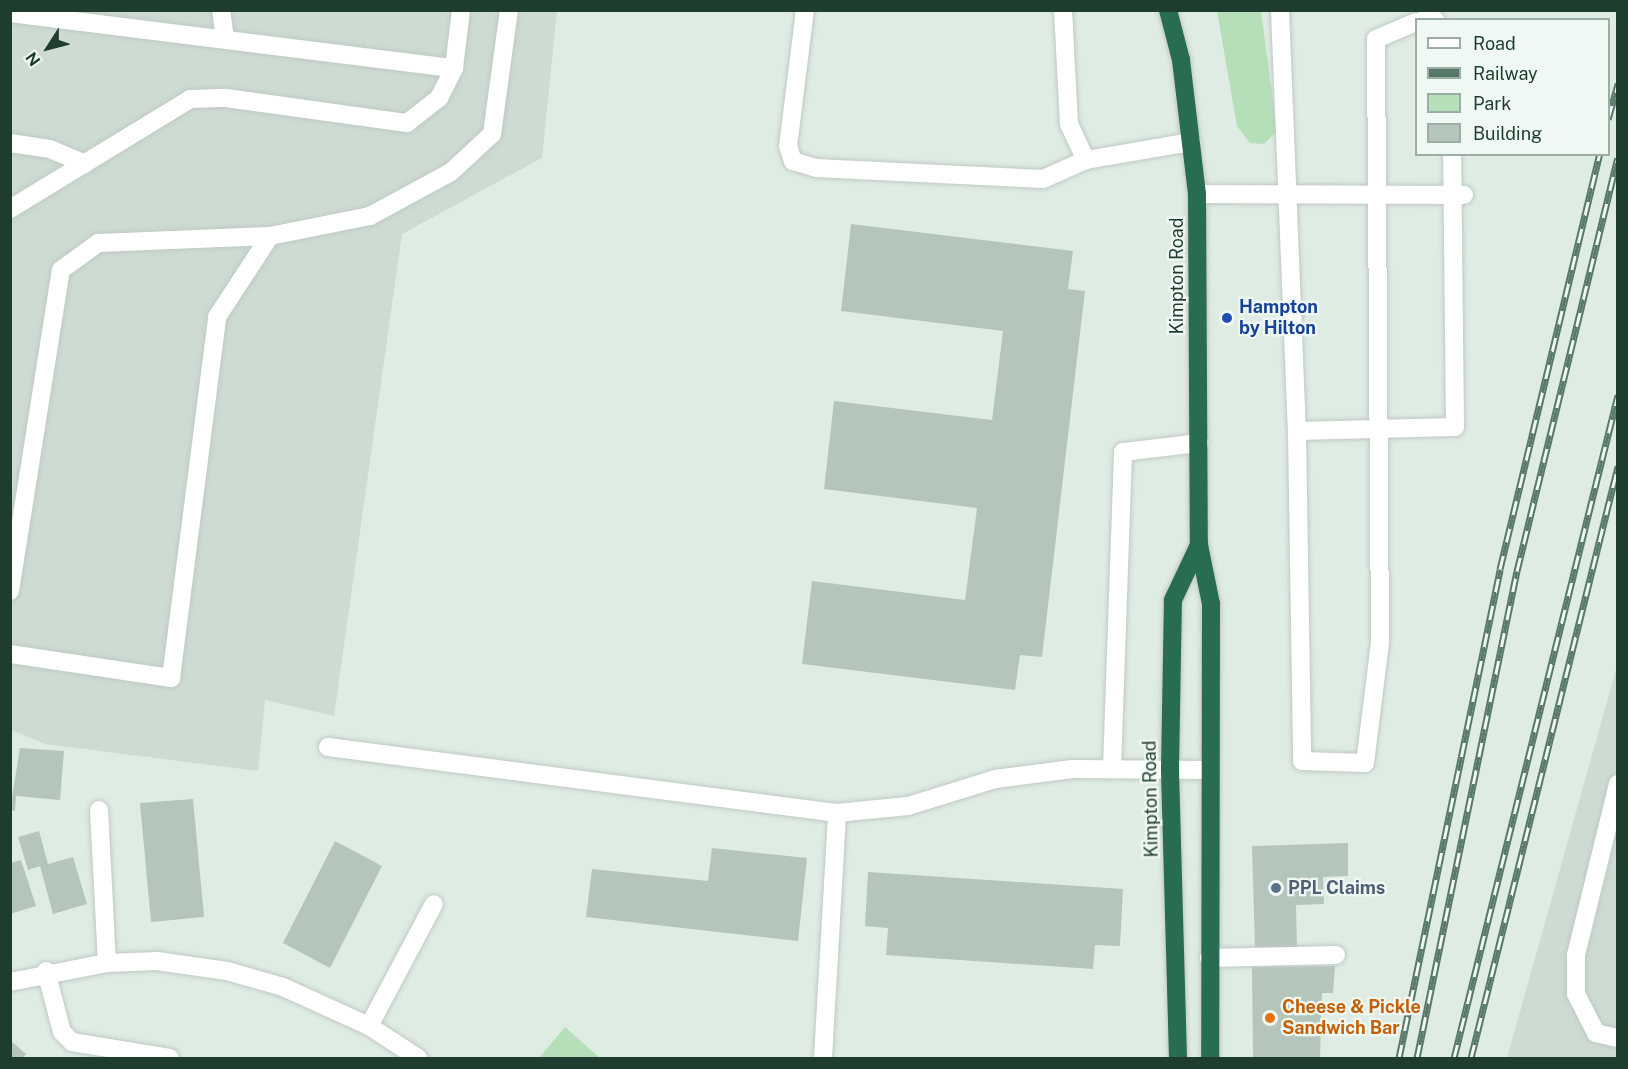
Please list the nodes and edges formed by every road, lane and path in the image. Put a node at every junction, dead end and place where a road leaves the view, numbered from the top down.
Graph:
1 (221, 10) edge
2 (461, 10) edge
3 (508, 10) edge
4 (805, 10) edge
5 (1063, 10) edge
6 (1168, 10) edge
7 (1280, 10) edge
8 (10, 13) edge
9 (1415, 22) edge
10 (225, 39) junction
11 (454, 68) junction
12 (1191, 142) junction
13 (10, 143) edge
14 (1452, 156) edge
15 (1086, 160) junction
16 (85, 164) junction
17 (1288, 192) junction
18 (1197, 194) junction
19 (1377, 194) junction
20 (1458, 195) junction
21 (10, 209) edge
22 (270, 236) junction
23 (1378, 428) junction
24 (1297, 431) junction
25 (1199, 443) junction
26 (1199, 545) junction
27 (10, 591) edge
28 (10, 654) edge
29 (328, 747) dead end
30 (1112, 768) junction
31 (1170, 769) junction
32 (1207, 770) junction
33 (1617, 784) edge
34 (99, 810) dead end
35 (837, 813) junction
36 (434, 904) dead end
37 (1336, 955) dead end
38 (1209, 958) junction
39 (107, 963) junction
40 (46, 971) junction
41 (10, 982) edge
42 (369, 1026) junction
43 (1617, 1038) edge
44 (170, 1059) edge
45 (418, 1059) edge
46 (823, 1059) edge
47 (1178, 1059) edge
48 (1210, 1059) edge

1 - 10 street
2 - 11 street
3 - 22 street
4 - 15 street
5 - 15 street
6 - 12 highway, Kimpton Road
7 - 17 street
8 - 10 street
9 - 19 street
10 - 11 street
11 - 16 street
12 - 15 street
12 - 18 highway, Kimpton Road
13 - 16 street
14 - 20 street
16 - 21 street
17 - 18 street
17 - 19 street
17 - 24 street
18 - 25 highway, Kimpton Road
19 - 20 street
19 - 23 street
20 - 23 street
22 - 27 street
22 - 28 street
23 - 24 street
23 - 24 street
25 - 26 highway, Kimpton Road
25 - 30 street
26 - 31 highway, Kimpton Road
26 - 32 highway, Kimpton Road
29 - 35 street
30 - 31 street
30 - 35 street
31 - 32 street
31 - 47 highway, Kimpton Road
32 - 38 highway, Kimpton Road
33 - 43 street
34 - 39 street
35 - 46 street
36 - 42 street
37 - 38 street
38 - 48 highway, Kimpton Road
39 - 40 street
39 - 42 street
40 - 41 street
40 - 44 street
42 - 45 street

